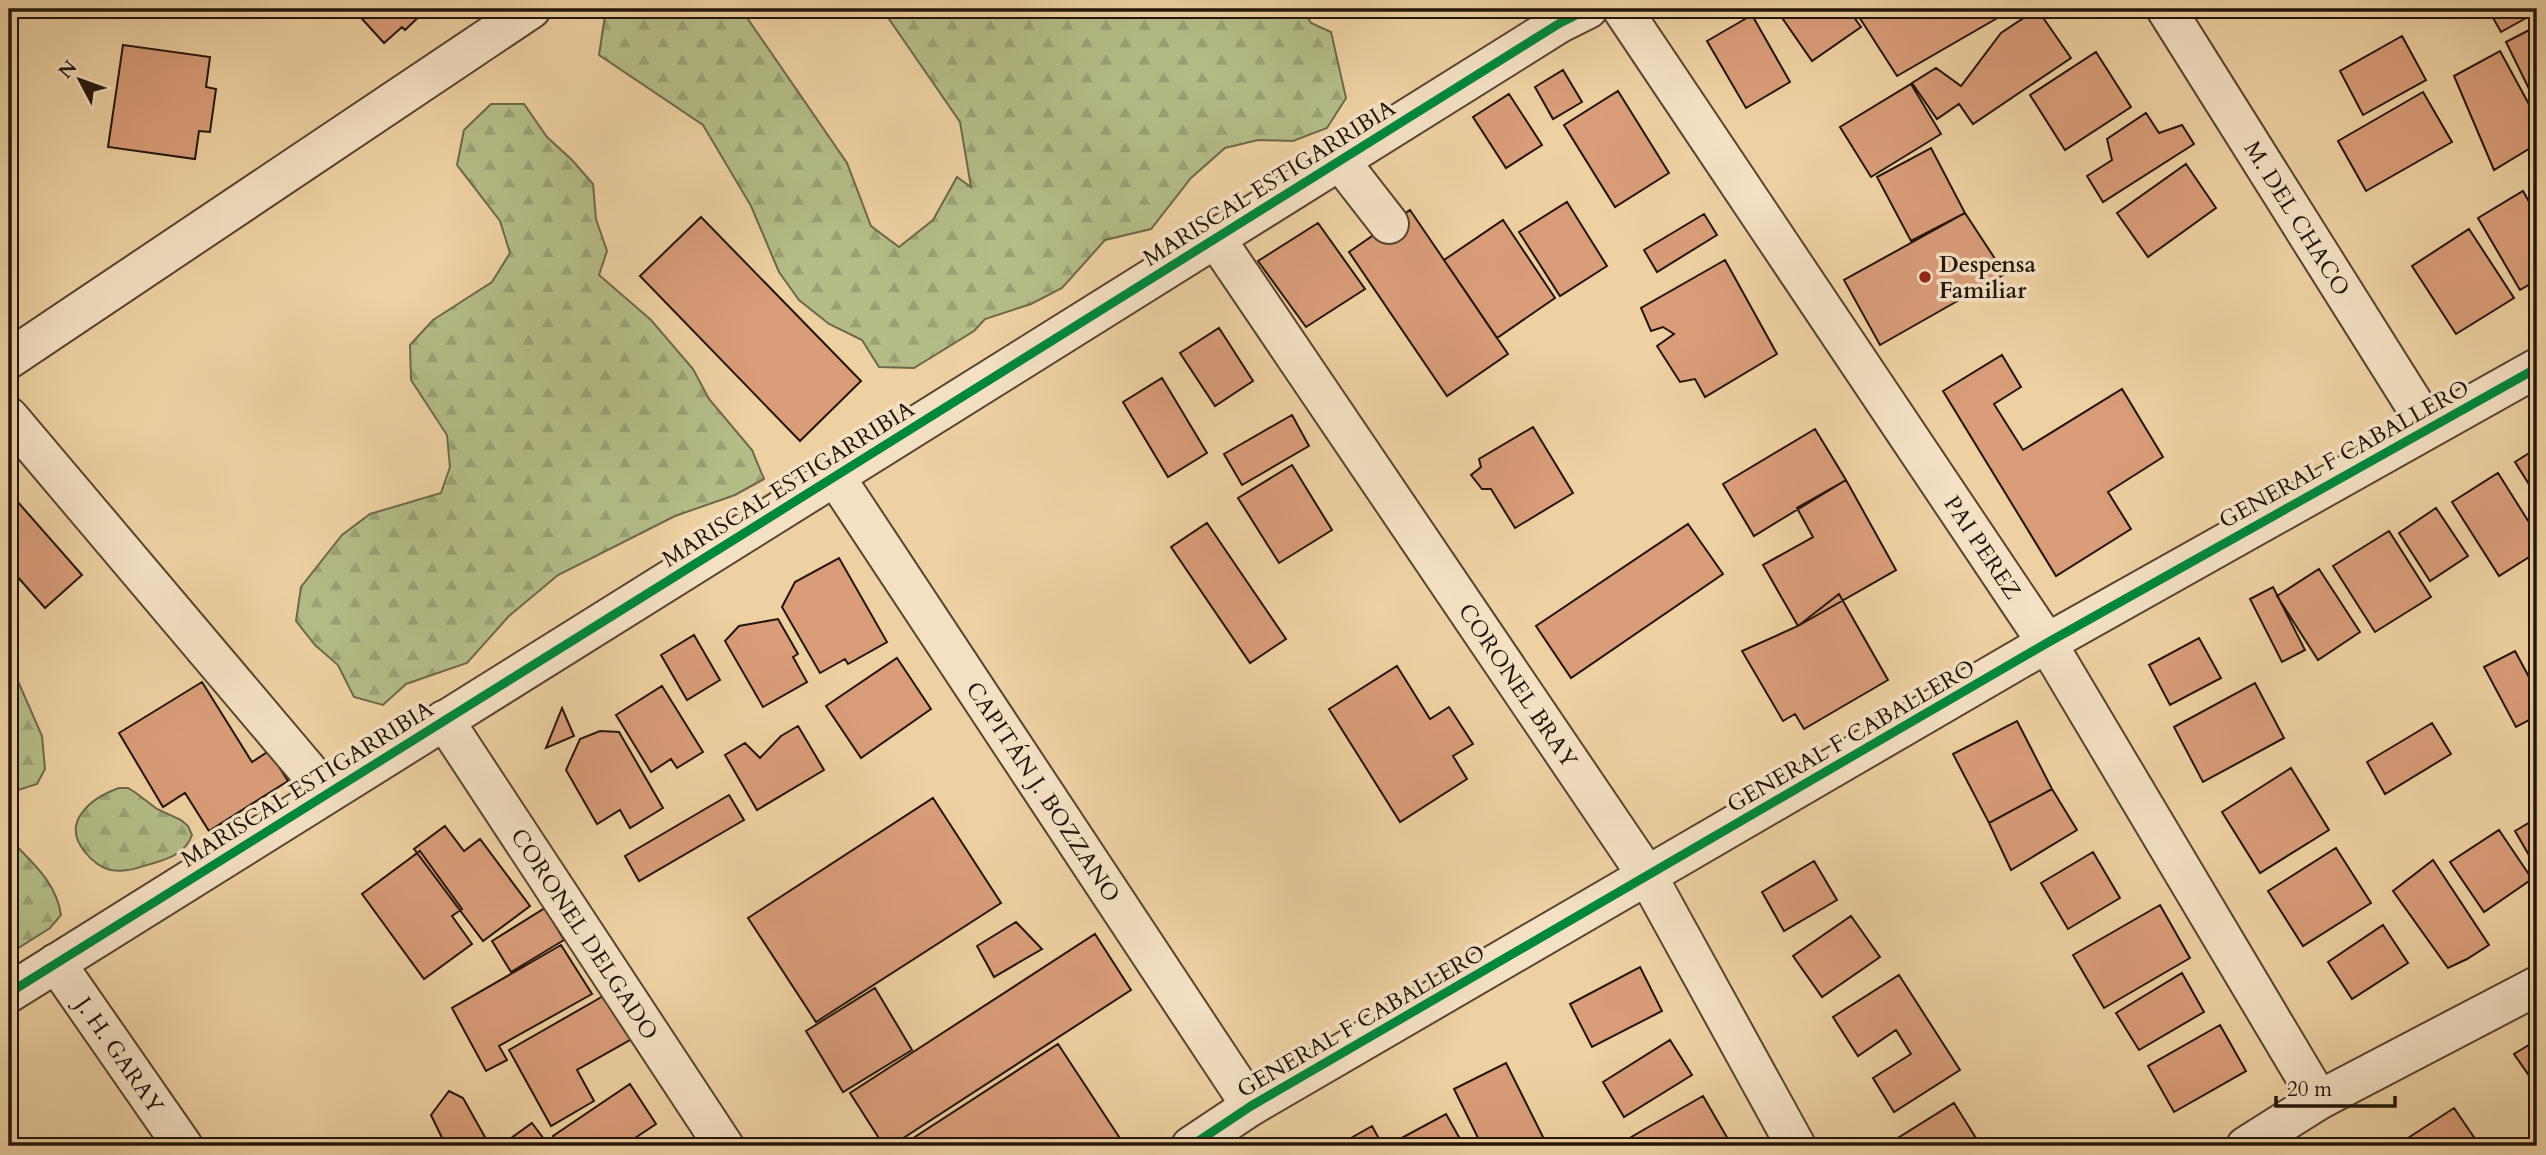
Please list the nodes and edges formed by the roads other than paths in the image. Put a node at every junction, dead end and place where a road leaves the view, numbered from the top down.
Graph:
1 (531, 9) edge
2 (1622, 9) edge
3 (2166, 9) edge
4 (1566, 14) edge
5 (1340, 161) junction
6 (1389, 224) dead end
7 (1216, 239) junction
8 (9, 359) edge
9 (2537, 368) edge
10 (9, 417) edge
11 (2429, 428) junction
12 (836, 478) junction
13 (2047, 643) junction
14 (444, 720) junction
15 (326, 794) junction
16 (1648, 877) junction
17 (56, 963) junction
18 (2537, 986) edge
19 (9, 993) edge
20 (2319, 1100) junction
21 (1251, 1106) junction
22 (183, 1146) edge
23 (724, 1146) edge
24 (1191, 1146) edge
25 (1796, 1146) edge
26 (2246, 1146) edge

1 - 8 street
2 - 13 street, PAI PEREZ
3 - 11 street, M. DEL CHACO
4 - 5 street, MARISCAL ESTIGARRIBIA
5 - 6 street
5 - 7 street, MARISCAL ESTIGARRIBIA
7 - 12 street, MARISCAL ESTIGARRIBIA
7 - 16 street, CORONEL BRAY
9 - 11 street, GENERAL F CABALLERO
10 - 15 street
11 - 13 street, GENERAL F CABALLERO
12 - 14 street, MARISCAL ESTIGARRIBIA
12 - 21 street, CAPITÁN J. BOZZANO
13 - 16 street, GENERAL F CABALLERO
13 - 20 street, PAI PEREZ
14 - 15 street, MARISCAL ESTIGARRIBIA
14 - 23 street, CORONEL DELGADO
15 - 17 street, MARISCAL ESTIGARRIBIA
16 - 21 street, GENERAL F CABALLERO
16 - 25 street, CORONEL BRAY
17 - 19 street, MARISCAL ESTIGARRIBIA
17 - 22 street, J. H. GARAY
18 - 20 street
20 - 26 street
21 - 24 street, GENERAL F CABALLERO

